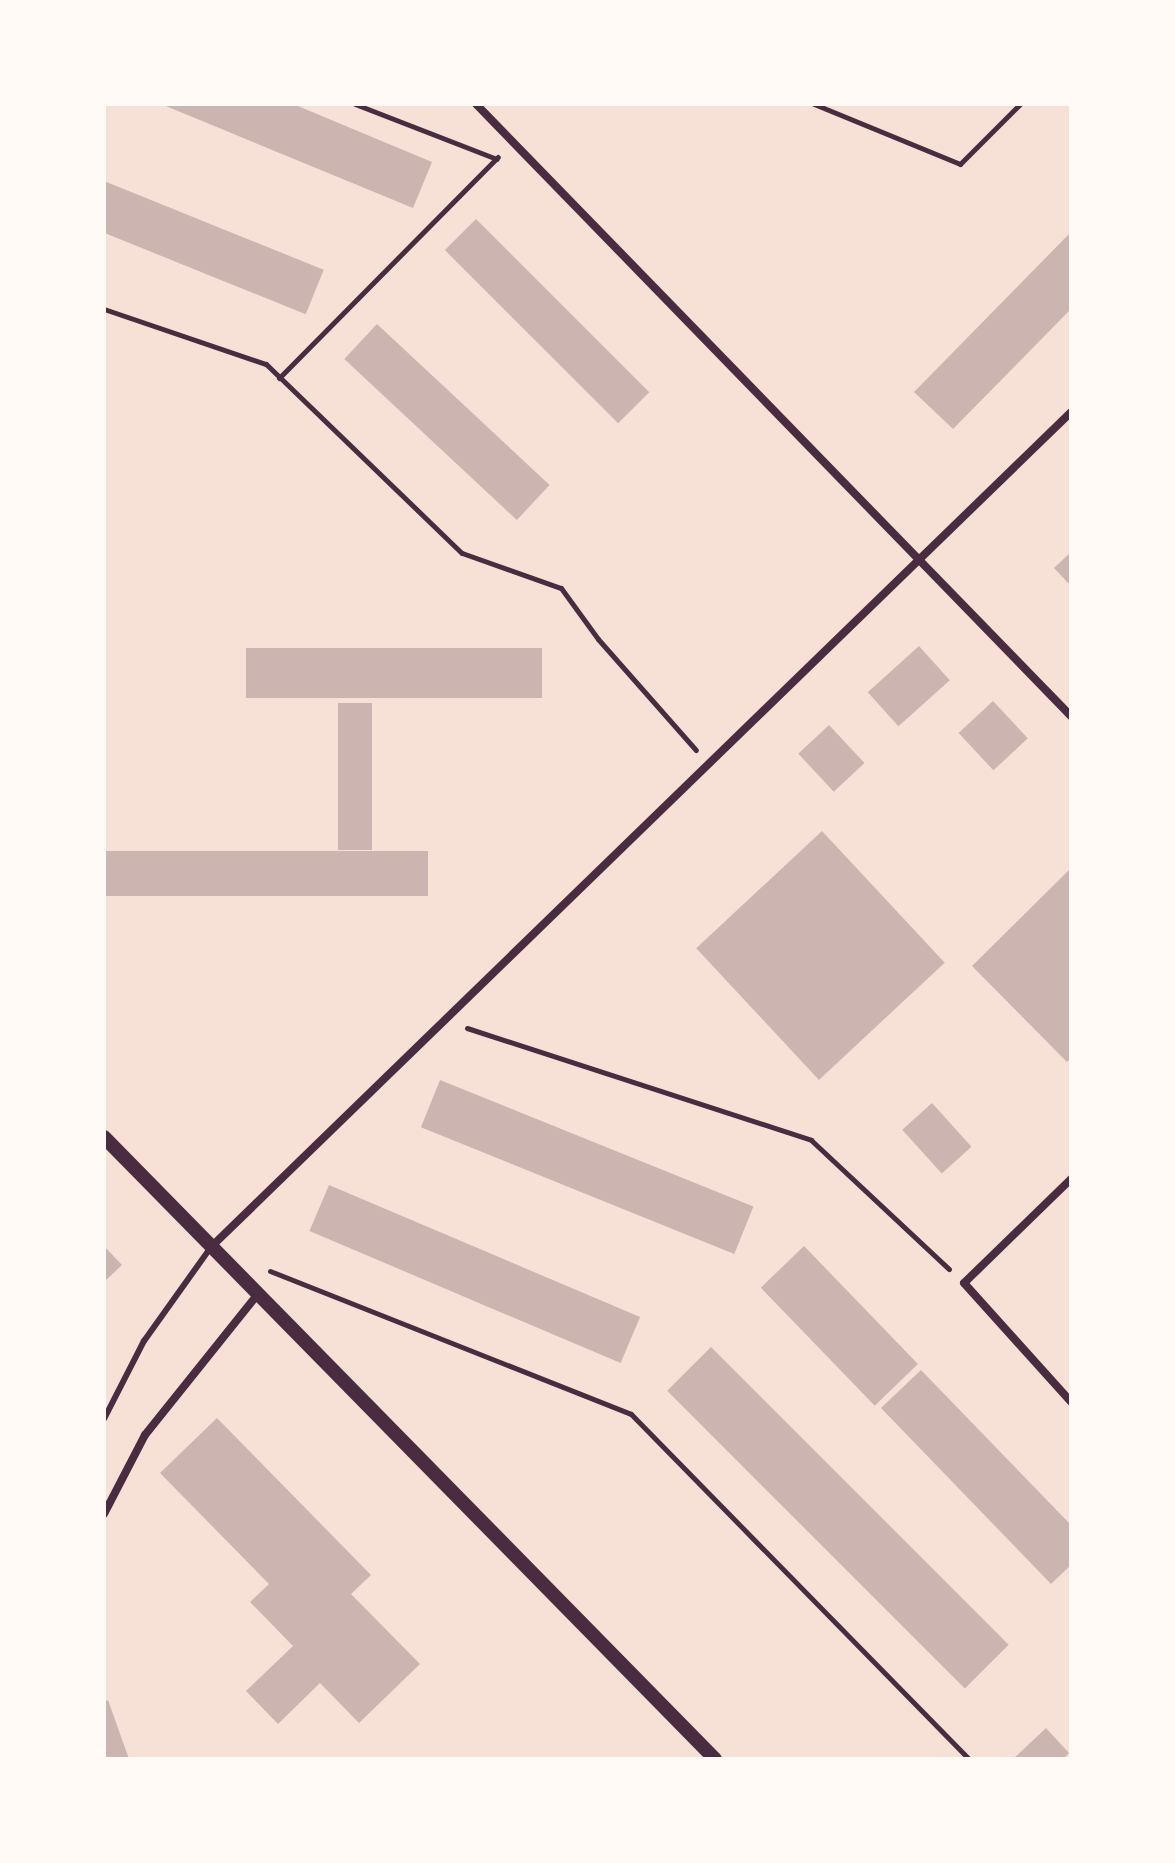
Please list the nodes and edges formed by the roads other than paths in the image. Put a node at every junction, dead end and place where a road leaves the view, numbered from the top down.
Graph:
1 (476, 104) edge
2 (1071, 412) edge
3 (919, 559) junction
4 (1071, 716) edge
5 (104, 1137) edge
6 (1071, 1179) edge
7 (211, 1247) junction
8 (257, 1295) junction
9 (1071, 1402) edge
10 (104, 1419) edge
11 (104, 1514) edge
12 (715, 1759) edge

1 - 3 street
2 - 3 street
3 - 4 street
3 - 7 street
5 - 7 street
6 - 9 street
7 - 8 street
7 - 10 lane
8 - 11 street
8 - 12 street

